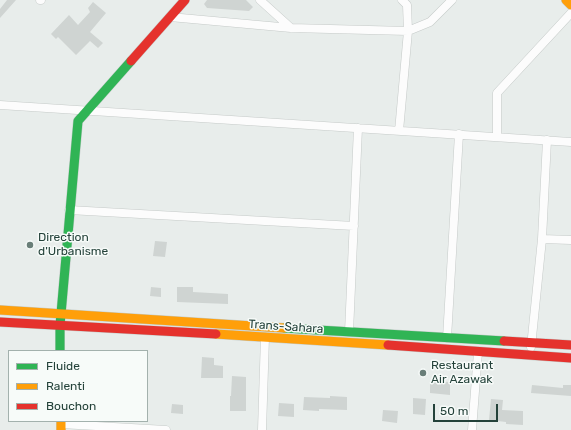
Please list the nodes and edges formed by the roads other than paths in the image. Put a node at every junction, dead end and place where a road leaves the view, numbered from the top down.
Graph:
1 (185, 0) edge
2 (260, 0) edge
3 (402, 0) edge
4 (452, 0) edge
5 (566, 0) edge
6 (571, 5) edge
7 (571, 13) edge
8 (170, 17) junction
9 (291, 28) junction
10 (408, 31) junction
11 (0, 105) edge
12 (87, 111) junction
13 (358, 128) junction
14 (399, 131) junction
15 (458, 134) junction
16 (497, 137) junction
17 (546, 140) junction
18 (571, 142) edge
19 (69, 210) junction
20 (354, 226) junction
21 (542, 239) junction
22 (571, 240) edge
23 (0, 310) edge
24 (62, 313) junction
25 (0, 322) edge
26 (60, 325) junction
27 (349, 332) junction
28 (265, 337) junction
29 (447, 338) junction
30 (531, 343) junction
31 (571, 345) edge
32 (60, 350) edge
33 (478, 352) junction
34 (530, 356) junction
35 (571, 358) edge
36 (61, 425) edge
37 (166, 430) edge
38 (262, 430) edge
39 (472, 430) edge

1 - 8 main road
2 - 9 street
3 - 10 street
4 - 10 street
5 - 6 main road
7 - 16 street
8 - 9 street
8 - 12 main road
9 - 10 street
10 - 14 street
11 - 12 street
12 - 13 street
12 - 19 main road
13 - 14 street
13 - 20 street
14 - 15 street
15 - 16 street
15 - 29 street
16 - 17 street
17 - 18 street
17 - 21 street
19 - 20 street
19 - 24 main road
20 - 27 street
21 - 22 street
21 - 30 street
23 - 24 main road, Trans-Sahara
24 - 26 main road
24 - 27 main road, Trans-Sahara
25 - 26 main road, Trans-Sahara
26 - 28 main road, Trans-Sahara
26 - 32 main road
27 - 29 main road, Trans-Sahara
28 - 33 main road, Trans-Sahara
28 - 38 street
29 - 30 main road, Trans-Sahara
30 - 31 main road, Trans-Sahara
30 - 34 street
33 - 34 main road, Trans-Sahara
33 - 39 street
34 - 35 main road, Trans-Sahara
36 - 37 street

